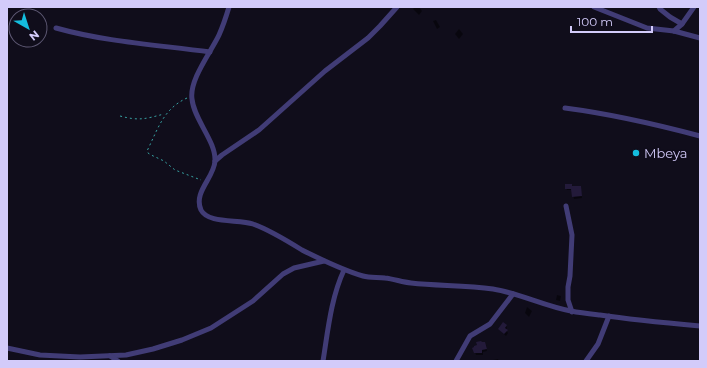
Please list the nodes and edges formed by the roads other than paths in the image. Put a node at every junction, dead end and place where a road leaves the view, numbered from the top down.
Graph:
1 (229, 7) edge
2 (397, 7) edge
3 (594, 7) edge
4 (659, 7) edge
5 (694, 7) edge
6 (682, 24) junction
7 (56, 28) dead end
8 (674, 31) junction
9 (700, 38) edge
10 (210, 52) junction
11 (566, 108) dead end
12 (700, 136) edge
13 (215, 161) junction
14 (566, 206) dead end
15 (324, 261) junction
16 (344, 270) junction
17 (513, 294) junction
18 (572, 312) junction
19 (609, 316) junction
20 (700, 326) edge
21 (7, 348) edge
22 (110, 356) junction
23 (118, 361) edge
24 (323, 361) edge
25 (456, 361) edge
26 (586, 361) edge

1 - 10 street
2 - 13 street
3 - 8 street
4 - 6 street
5 - 6 street
6 - 8 street
7 - 10 street
8 - 9 street
10 - 13 street
11 - 12 street
13 - 15 street
14 - 18 street
15 - 16 street
15 - 22 street
16 - 17 street
16 - 24 street
17 - 18 street
17 - 25 street
18 - 19 street
19 - 20 street
19 - 26 street
21 - 22 street
22 - 23 street

